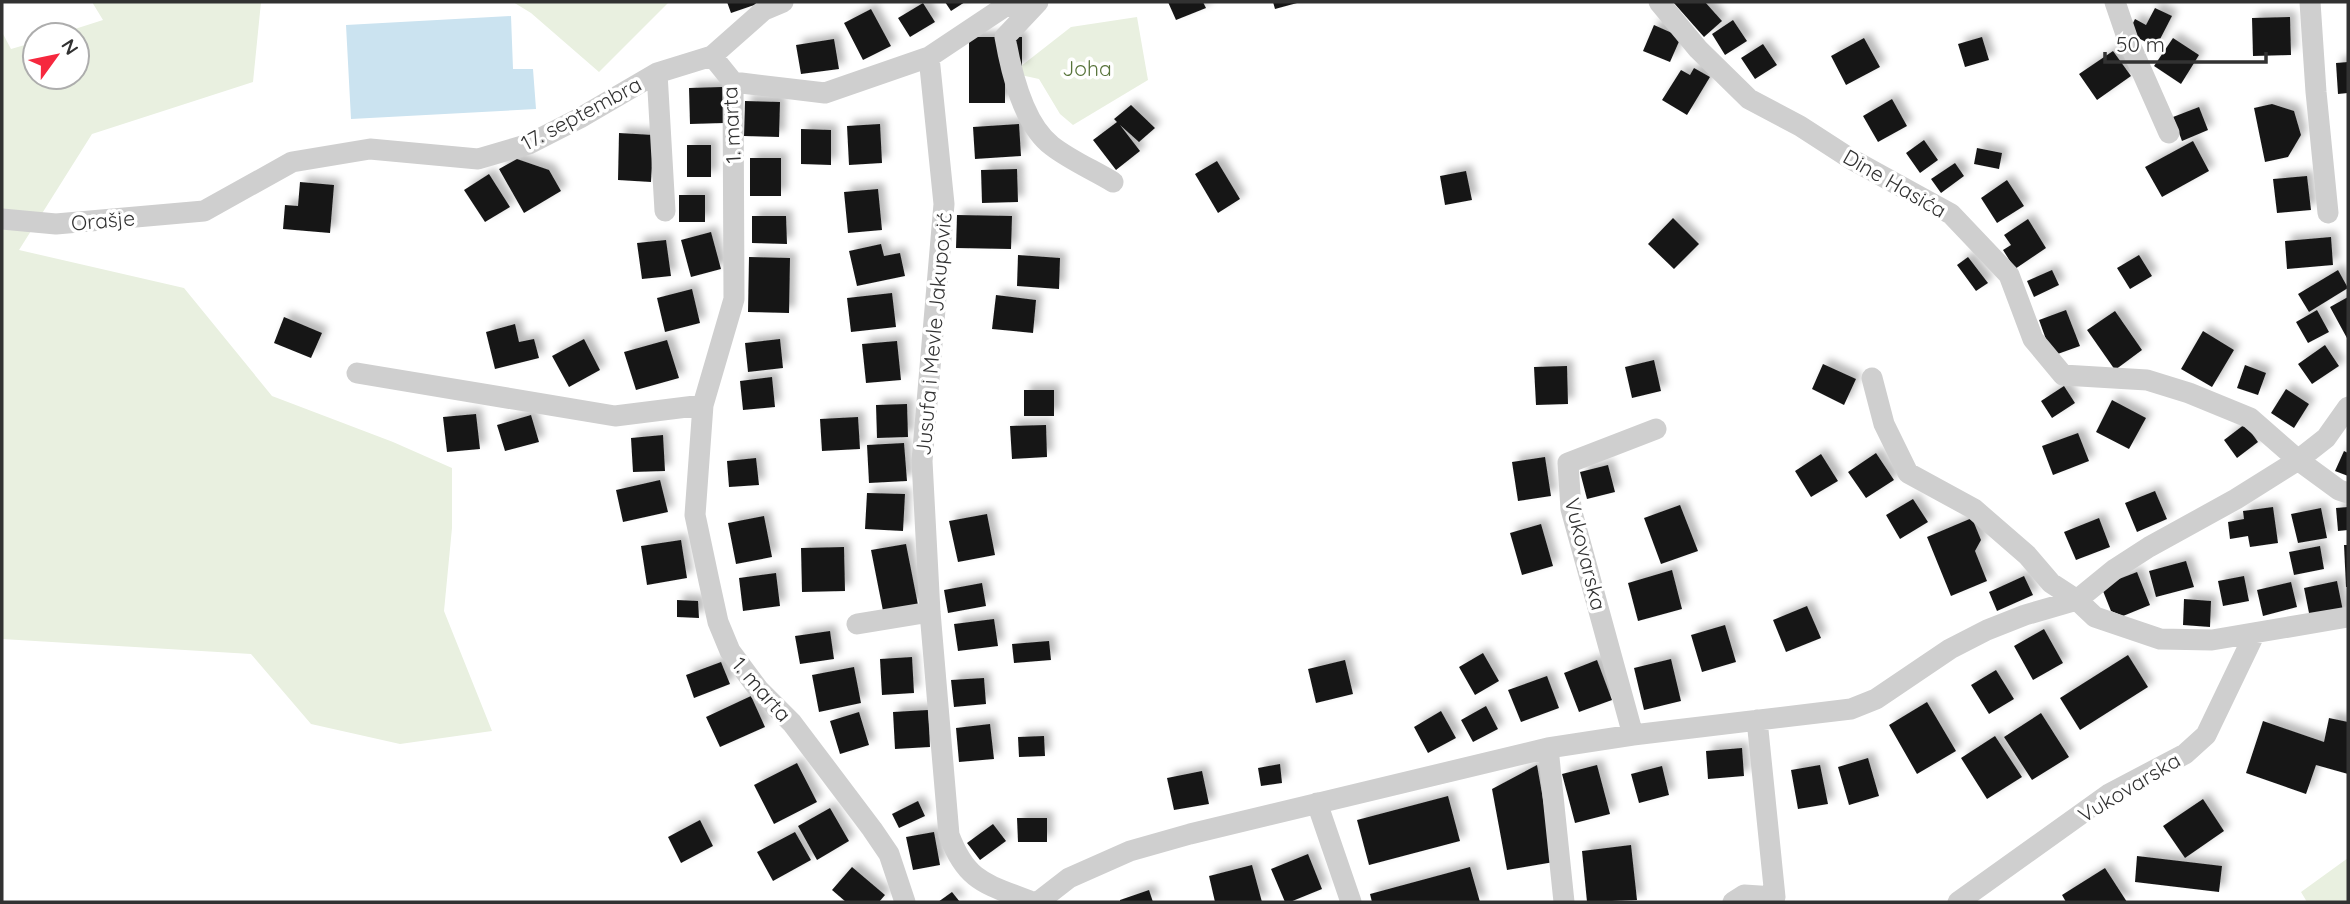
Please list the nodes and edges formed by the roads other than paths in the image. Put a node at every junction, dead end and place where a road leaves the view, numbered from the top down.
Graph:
1 (783, 2) edge
2 (1022, 2) edge
3 (1038, 2) edge
4 (1659, 2) edge
5 (2115, 2) edge
6 (2311, 2) edge
7 (712, 56) junction
8 (929, 57) junction
9 (657, 73) junction
10 (733, 82) junction
11 (2169, 133) dead end
12 (1113, 182) dead end
13 (204, 211) joint
14 (664, 211) dead end
15 (2328, 214) dead end
16 (2, 219) edge
17 (357, 373) dead end
18 (1872, 378) dead end
19 (704, 405) junction
20 (2348, 407) edge
21 (1656, 429) dead end
22 (2298, 460) junction
23 (2348, 493) edge
24 (2077, 600) junction
25 (930, 612) junction
26 (2348, 617) edge
27 (857, 624) dead end
28 (2255, 633) junction
29 (1757, 720) junction
30 (1633, 735) junction
31 (1548, 748) junction
32 (1317, 803) junction
33 (1783, 900) edge
34 (905, 902) edge
35 (1032, 902) edge
36 (1038, 902) edge
37 (1351, 902) edge
38 (1564, 902) edge
39 (1733, 902) edge
40 (1958, 902) edge

1 - 7 street, 17. septembra
2 - 8 street
3 - 12 street
4 - 22 street, Dine Hasića
5 - 11 street
6 - 15 street
7 - 9 street, 17. septembra
7 - 10 street, 1. marta
8 - 10 street
8 - 25 street, Jusufa i Mevle Jakupović
9 - 13 street, 17. septembra
9 - 14 street
10 - 19 street, 1. marta
13 - 16 street, Orašje
17 - 19 street
18 - 24 street
19 - 34 street, 1. marta
20 - 22 street
21 - 30 street, Vukovarska
22 - 23 street
22 - 24 street
24 - 28 street
24 - 29 street
25 - 27 street
25 - 35 street, Jusufa i Mevle Jakupović
26 - 28 street
28 - 40 street, Vukovarska
29 - 30 street
29 - 33 street
30 - 31 street
31 - 32 street
31 - 38 street
32 - 36 street
32 - 37 street
33 - 39 street

